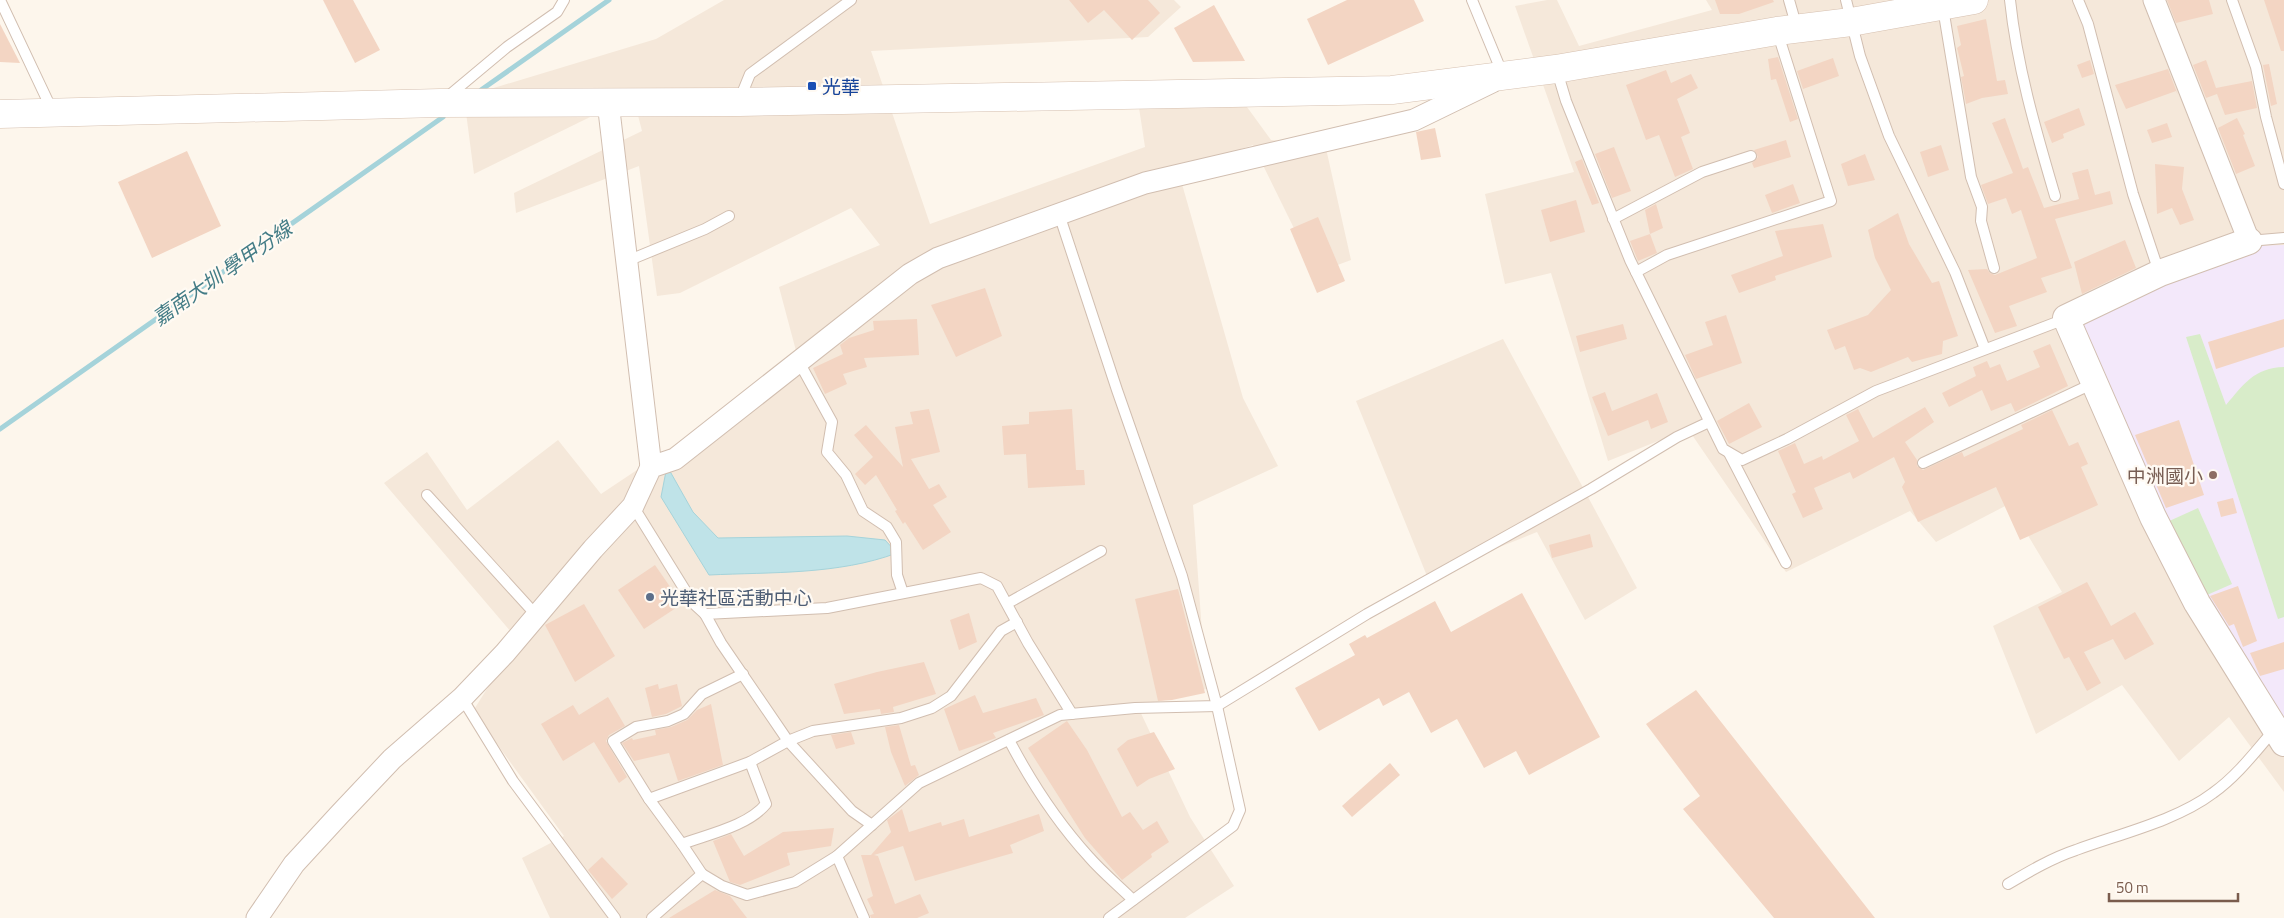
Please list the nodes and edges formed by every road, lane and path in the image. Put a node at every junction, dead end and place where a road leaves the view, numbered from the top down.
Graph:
1 (0, 0) edge
2 (564, 0) edge
3 (851, 0) edge
4 (1472, 0) edge
5 (1789, 0) edge
6 (1974, 0) edge
7 (2010, 0) edge
8 (2078, 0) edge
9 (2154, 0) edge
10 (2232, 0) edge
11 (1942, 3) edge
12 (1848, 11) edge
13 (1787, 30) junction
14 (1556, 69) junction
15 (1504, 76) junction
16 (608, 102) junction
17 (739, 102) junction
18 (440, 104) junction
19 (54, 113) junction
20 (0, 114) edge
21 (1751, 156) dead end
22 (2284, 184) edge
23 (2055, 196) dead end
24 (1059, 214) junction
25 (729, 216) dead end
26 (1613, 219) junction
27 (2284, 238) edge
28 (2249, 241) junction
29 (627, 260) junction
30 (1994, 268) dead end
31 (1636, 272) junction
32 (2160, 273) junction
33 (2066, 318) junction
34 (1985, 349) junction
35 (800, 362) junction
36 (2094, 383) junction
37 (1709, 422) junction
38 (1728, 452) junction
39 (1923, 463) dead end
40 (652, 466) junction
41 (427, 496) dead end
42 (633, 506) junction
43 (1101, 551) dead end
44 (1786, 563) dead end
45 (903, 593) junction
46 (1008, 603) junction
47 (705, 614) junction
48 (537, 616) junction
49 (1017, 622) junction
50 (742, 674) junction
51 (462, 698) junction
52 (1217, 706) junction
53 (1072, 714) junction
54 (2279, 737) edge
55 (1009, 740) junction
56 (788, 741) junction
57 (750, 762) junction
58 (649, 799) junction
59 (872, 825) junction
60 (682, 844) junction
61 (837, 856) junction
62 (702, 874) junction
63 (2008, 884) dead end
64 (1133, 900) junction
65 (257, 918) edge
66 (615, 918) edge
67 (652, 918) edge
68 (864, 918) edge
69 (1109, 918) edge

1 - 19 lane
2 - 18 lane
3 - 17 lane
4 - 15 lane
5 - 13 lane
6 - 11 main road
7 - 23 lane
8 - 32 lane
9 - 28 street
10 - 22 lane
11 - 12 main road
11 - 30 lane
12 - 13 main road
12 - 34 lane
13 - 14 main road
13 - 31 lane
14 - 15 main road
14 - 26 lane
15 - 17 main road
15 - 24 street
16 - 17 main road
16 - 18 main road
16 - 29 street
18 - 19 main road
19 - 20 main road
21 - 26 lane
24 - 35 street
24 - 52 lane
25 - 29 lane
26 - 31 lane
27 - 28 lane
28 - 32 street
29 - 40 street
31 - 37 lane
32 - 33 street
33 - 34 lane
33 - 36 street
34 - 38 lane
35 - 40 street
35 - 45 lane
36 - 39 lane
36 - 54 street
37 - 38 lane
37 - 52 lane
38 - 44 lane
40 - 42 street
41 - 48 lane
42 - 47 lane
42 - 48 street
43 - 46 lane
45 - 46 lane
45 - 47 lane
46 - 49 lane
47 - 50 lane
48 - 51 street
49 - 53 lane
49 - 56 lane
50 - 56 lane
50 - 58 lane
51 - 65 street
51 - 66 lane
52 - 53 lane
52 - 64 lane
53 - 55 lane
54 - 63 lane
55 - 59 lane
55 - 64 lane
56 - 57 lane
56 - 59 lane
57 - 58 lane
57 - 60 lane
58 - 60 lane
59 - 61 lane
60 - 62 lane
61 - 62 lane
61 - 68 lane
62 - 67 lane
64 - 69 lane

